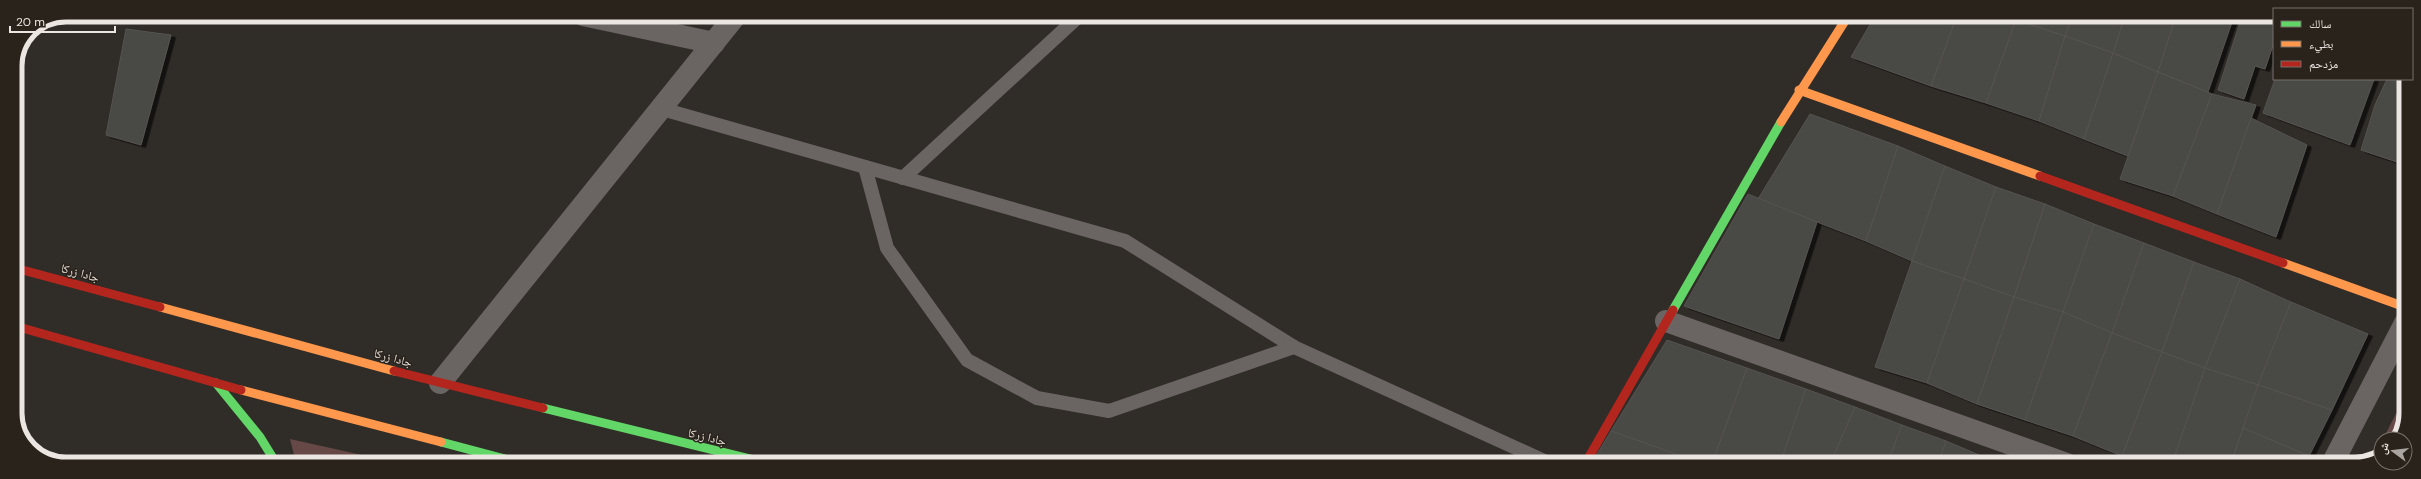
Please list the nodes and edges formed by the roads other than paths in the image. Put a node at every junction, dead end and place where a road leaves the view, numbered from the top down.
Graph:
1 (648, 22) edge
2 (730, 22) edge
3 (1072, 22) edge
4 (1844, 22) edge
5 (714, 42) junction
6 (1799, 90) junction
7 (662, 109) junction
8 (865, 167) junction
9 (903, 178) junction
10 (22, 270) edge
11 (2399, 305) edge
12 (1666, 321) junction
13 (22, 328) edge
14 (2399, 335) edge
15 (1294, 347) junction
16 (216, 383) junction
17 (440, 384) junction
18 (272, 457) edge
19 (497, 457) edge
20 (742, 457) edge
21 (1536, 457) edge
22 (1589, 457) edge
23 (2047, 457) edge
24 (2336, 457) edge

1 - 5 street
2 - 5 street
3 - 9 lane
4 - 6 main road
5 - 7 street
6 - 11 main road
6 - 12 main road
7 - 8 lane
7 - 17 street
8 - 9 lane
8 - 15 lane
9 - 15 lane
10 - 17 main road, جادا زرکا
12 - 22 main road
12 - 23 street
13 - 16 main road
14 - 24 street
15 - 21 lane
16 - 18 main road
16 - 19 main road
17 - 20 main road, جادا زرکا

